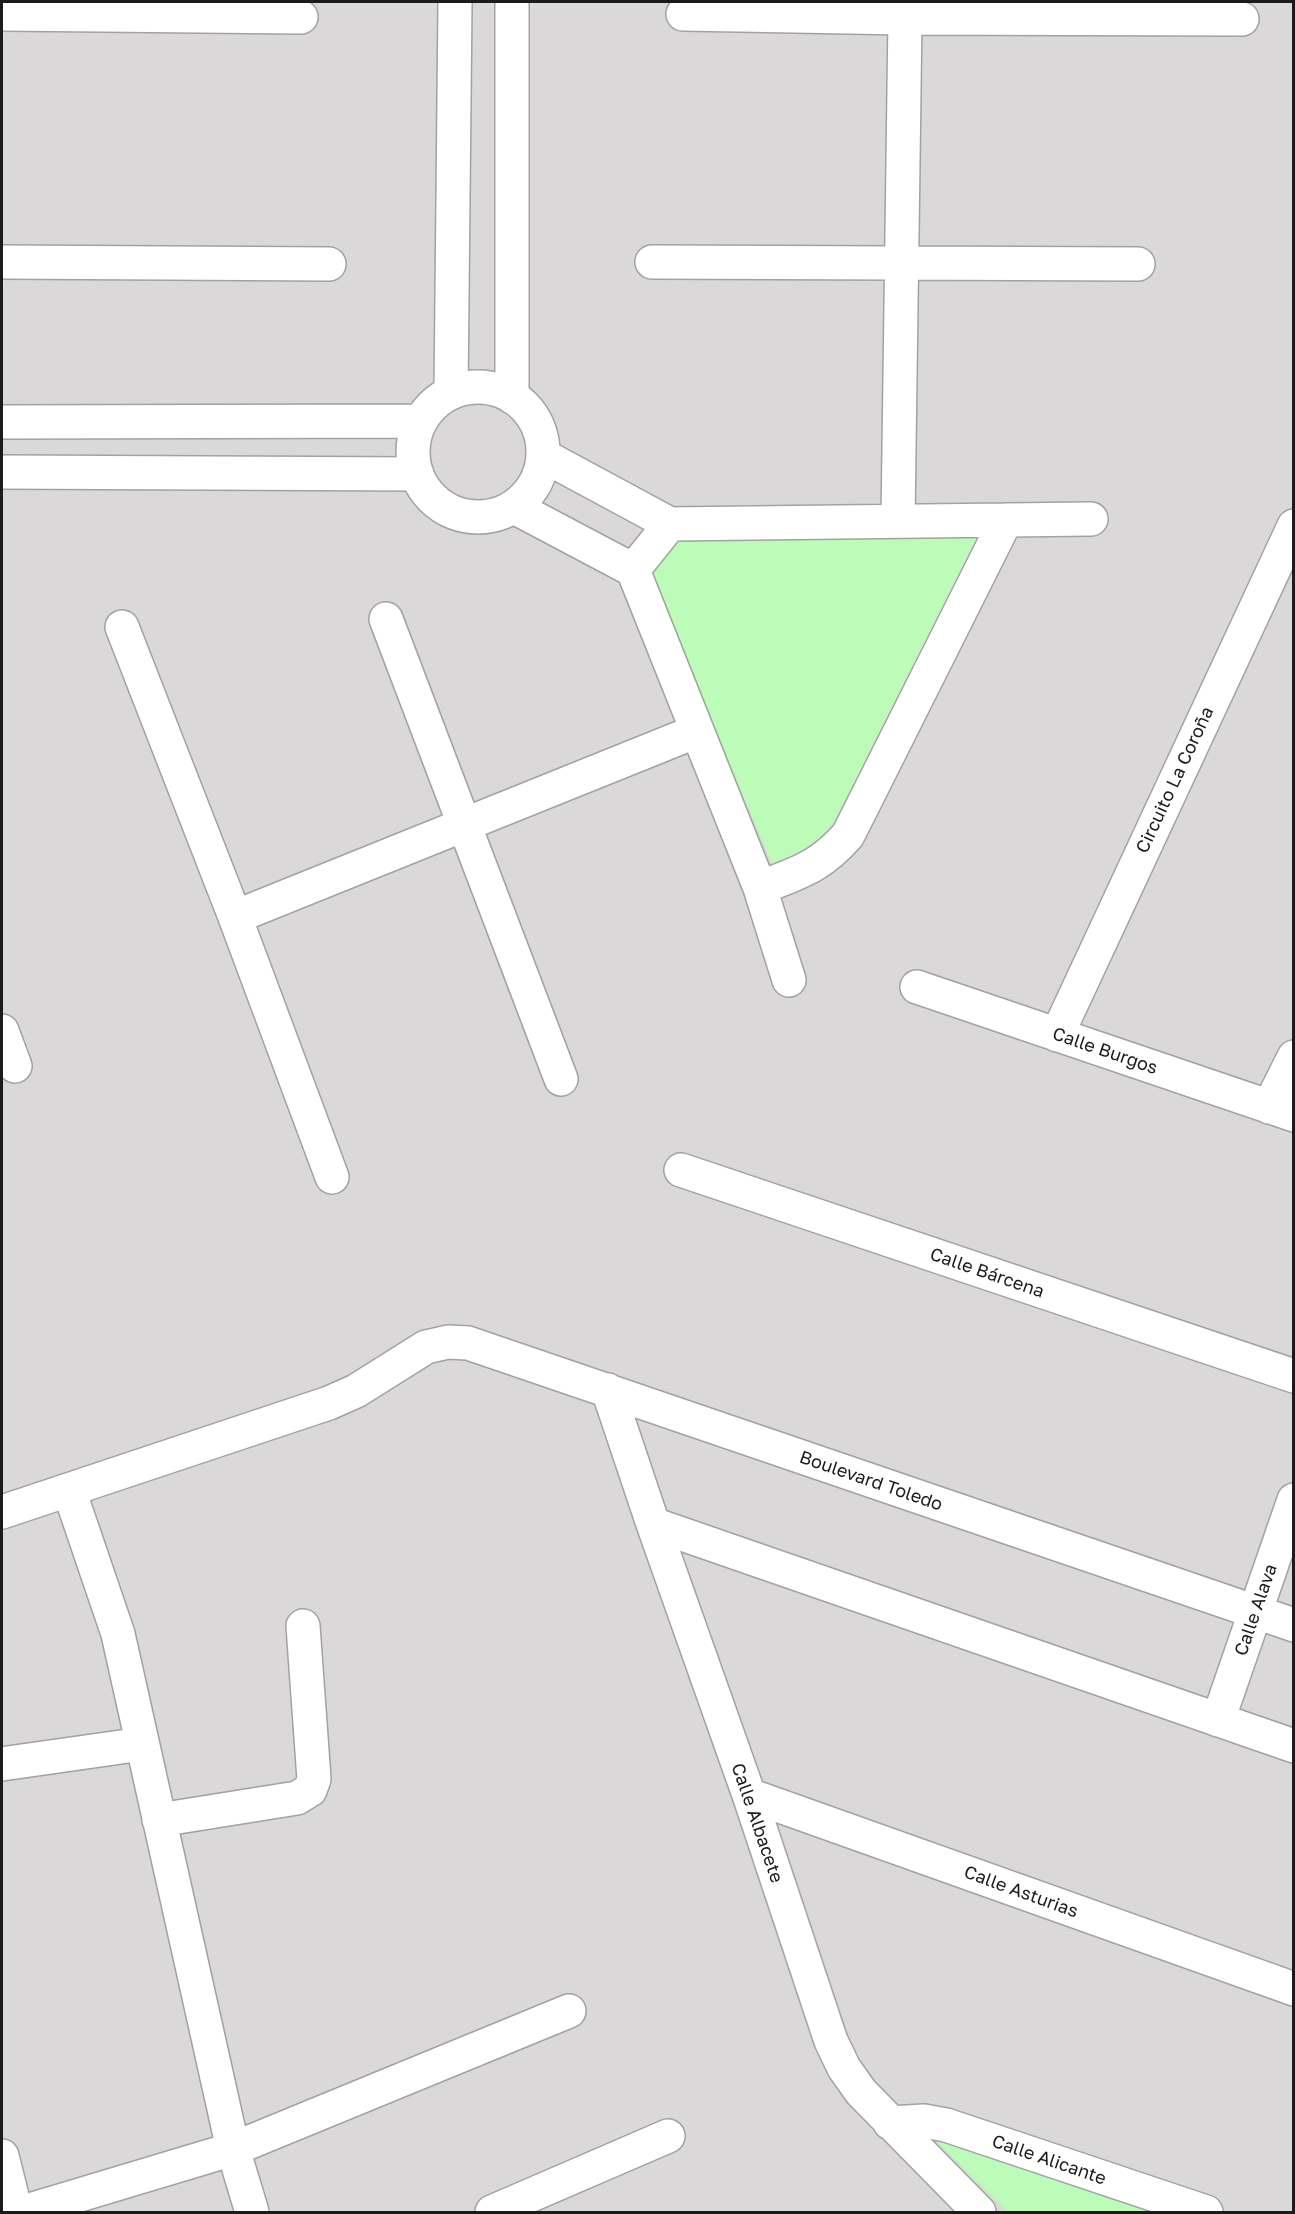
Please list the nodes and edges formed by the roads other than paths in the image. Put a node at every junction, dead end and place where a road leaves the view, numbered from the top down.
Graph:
1 (455, 2) edge
2 (512, 2) edge
3 (2, 14) edge
4 (683, 14) dead end
5 (301, 17) dead end
6 (905, 18) junction
7 (1242, 19) dead end
8 (2, 262) edge
9 (652, 262) dead end
10 (902, 263) junction
11 (329, 264) dead end
12 (1138, 264) dead end
13 (451, 393) junction
14 (512, 397) junction
15 (422, 421) junction
16 (2, 422) edge
17 (544, 456) junction
18 (2, 472) edge
19 (417, 474) junction
20 (514, 507) junction
21 (1091, 519) dead end
22 (1006, 520) junction
23 (898, 521) junction
24 (670, 524) junction
25 (1293, 526) edge
26 (633, 570) junction
27 (386, 619) dead end
28 (122, 627) dead end
29 (697, 731) junction
30 (464, 825) junction
31 (760, 888) junction
32 (235, 917) junction
33 (789, 980) dead end
34 (917, 987) dead end
35 (2, 1031) edge
36 (1057, 1035) junction
37 (1293, 1057) edge
38 (15, 1066) dead end
39 (561, 1080) dead end
40 (1281, 1111) edge
41 (681, 1170) dead end
42 (332, 1177) dead end
43 (1293, 1376) edge
44 (608, 1390) junction
45 (69, 1490) junction
46 (1293, 1500) edge
47 (2, 1512) edge
48 (653, 1524) junction
49 (1255, 1612) junction
50 (1293, 1625) edge
51 (303, 1626) dead end
52 (1218, 1720) junction
53 (142, 1744) junction
54 (1293, 1746) edge
55 (2, 1764) edge
56 (748, 1795) junction
57 (159, 1820) junction
58 (1293, 1989) edge
59 (569, 2011) dead end
60 (890, 2122) junction
61 (668, 2136) dead end
62 (233, 2149) junction
63 (2, 2156) edge
64 (16, 2212) edge
65 (23, 2212) edge
66 (252, 2212) edge
67 (492, 2212) edge
68 (979, 2212) edge
69 (1206, 2212) edge

1 - 13 street
2 - 14 street
3 - 5 street
4 - 6 street
6 - 7 street
6 - 10 street
8 - 11 street
9 - 10 street
10 - 12 street
10 - 23 street
13 - 14 street
13 - 15 street
14 - 17 street
15 - 16 street
15 - 19 street
17 - 20 street
17 - 24 street
18 - 19 street
19 - 20 street
20 - 26 street
21 - 22 street
22 - 23 street
22 - 31 street
23 - 24 street
24 - 26 street
25 - 36 street, Circuito La Coroña
26 - 29 street
27 - 30 street
28 - 32 street
29 - 30 street
29 - 31 street
30 - 32 street
30 - 39 street
31 - 33 street
32 - 42 street
34 - 36 street, Calle Burgos
35 - 38 street
36 - 40 street, Calle Burgos
37 - 40 street
41 - 43 street, Calle Bárcena
44 - 45 street, Boulevard Toledo
44 - 48 street, Calle Albacete
44 - 49 street, Boulevard Toledo
45 - 47 street
45 - 53 street
46 - 49 street, Calle Alava
48 - 52 street
48 - 56 street, Calle Albacete
49 - 50 street, Boulevard Toledo
49 - 52 street, Calle Alava
51 - 57 street
52 - 54 street
53 - 55 street
53 - 57 street
56 - 58 street, Calle Asturias
56 - 60 street, Calle Albacete
57 - 62 street
59 - 62 street
60 - 68 street, Calle Albacete
60 - 69 street, Calle Alicante
61 - 67 street
62 - 65 street
62 - 66 street
63 - 64 street

